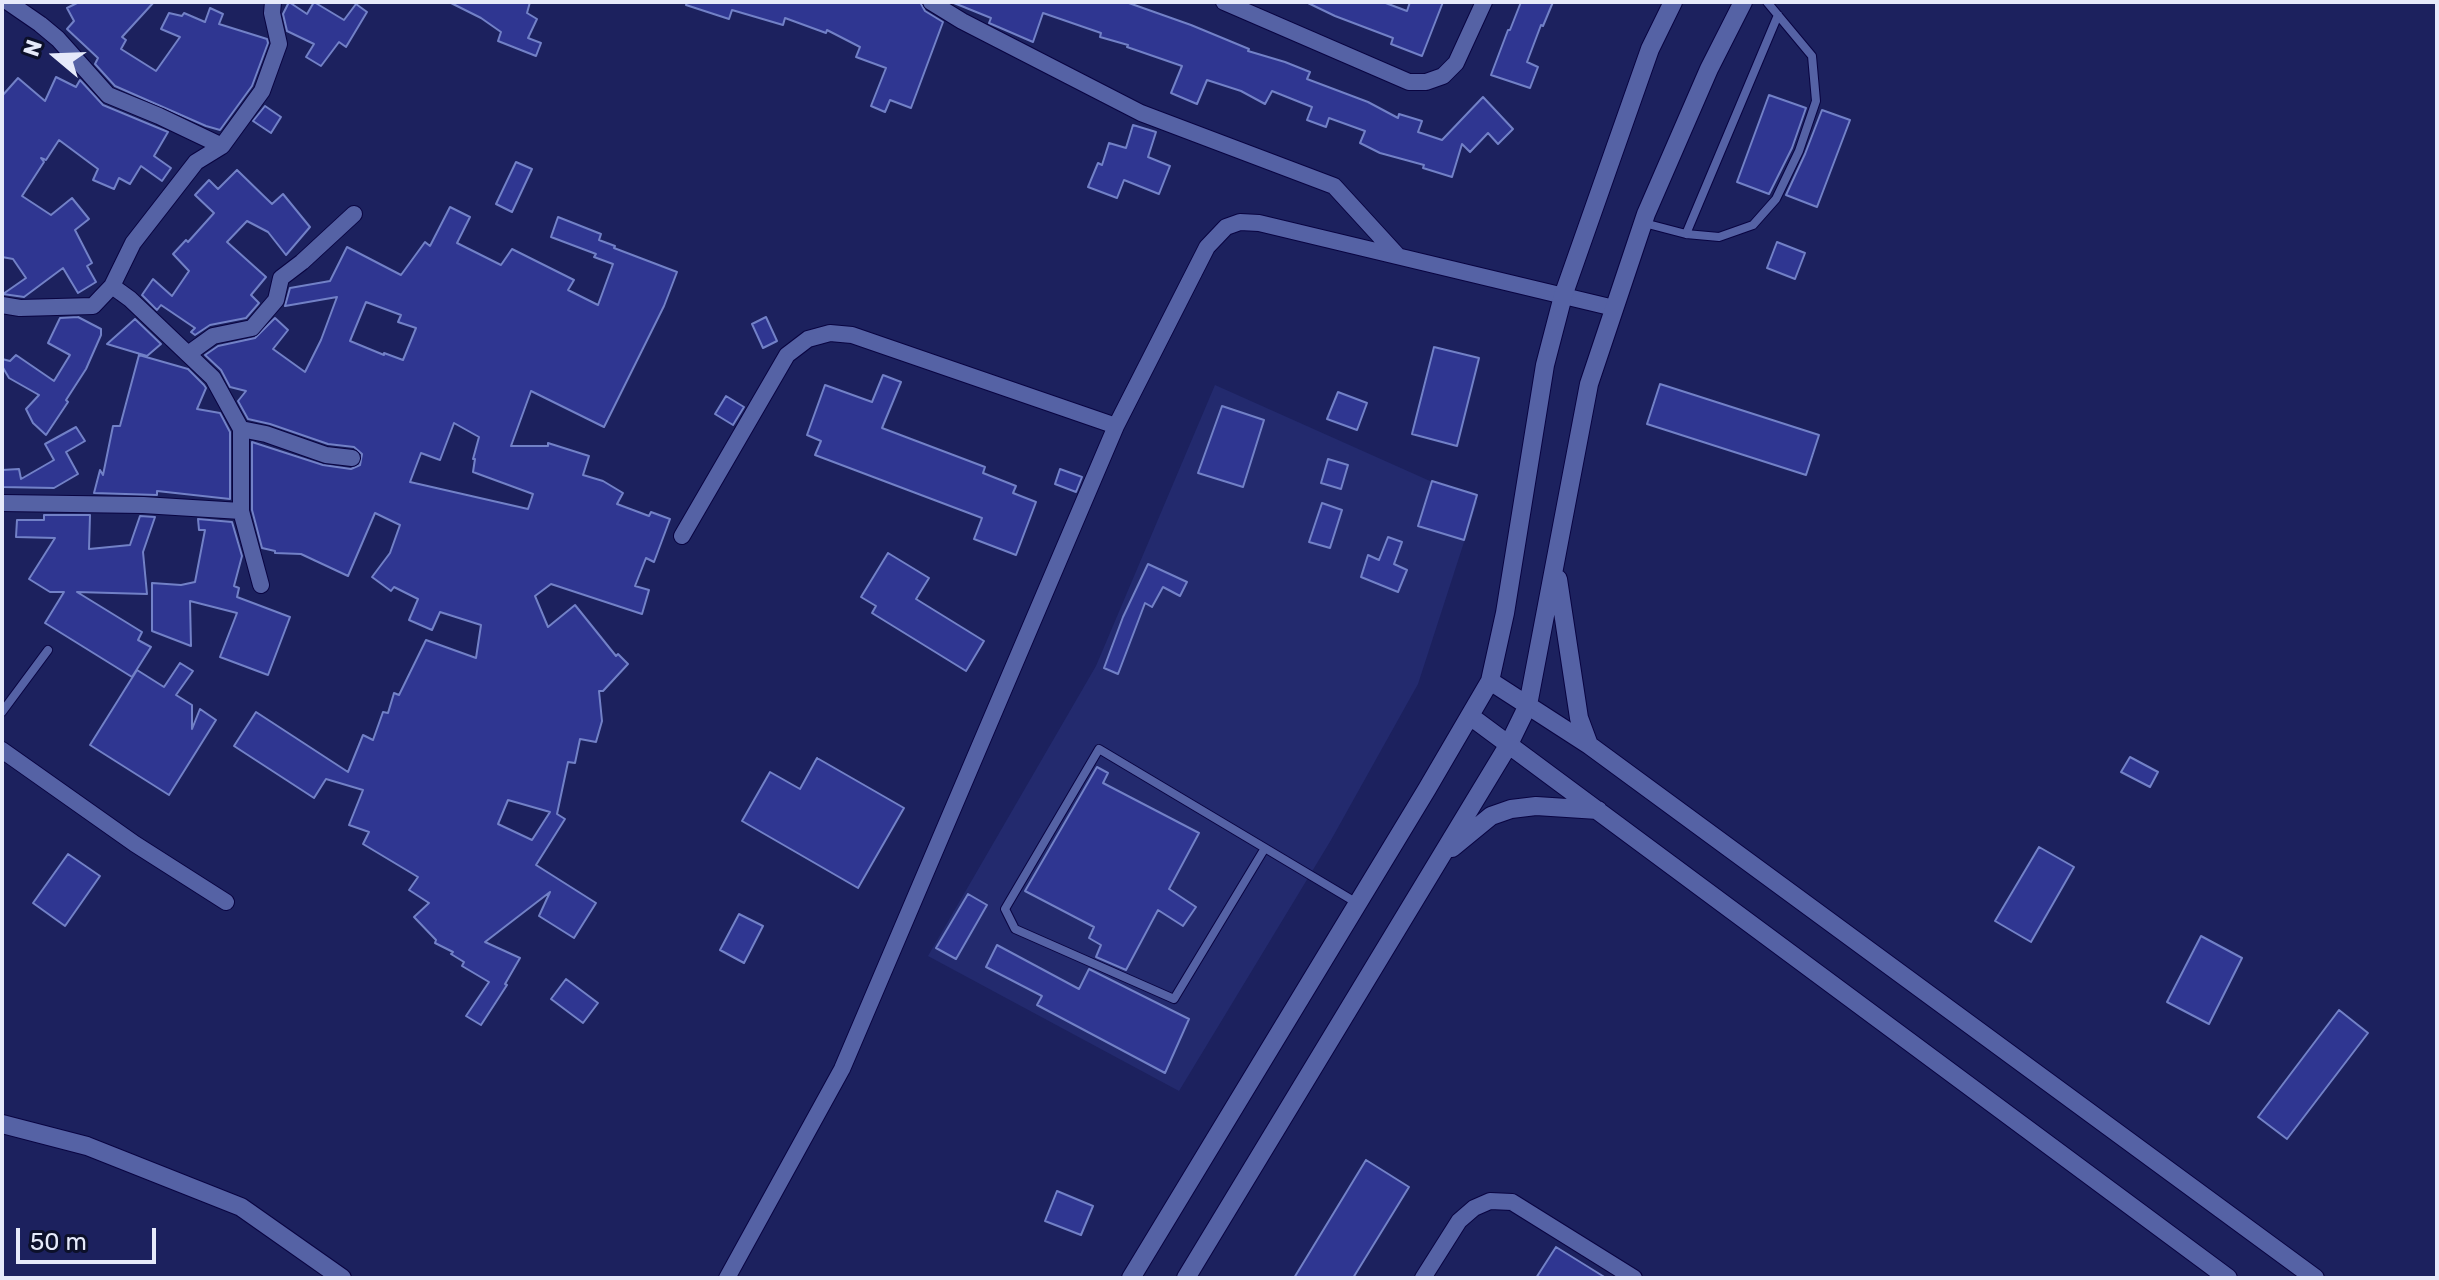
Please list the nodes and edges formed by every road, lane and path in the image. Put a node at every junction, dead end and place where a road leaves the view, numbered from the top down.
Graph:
1 (8, 2) edge
2 (273, 2) edge
3 (931, 2) edge
4 (1224, 2) edge
5 (1484, 2) edge
6 (1673, 2) edge
7 (1743, 2) edge
8 (1767, 2) edge
9 (1778, 15) junction
10 (222, 146) junction
11 (354, 214) dead end
12 (1643, 223) junction
13 (1686, 234) junction
14 (1398, 256) junction
15 (112, 286) junction
16 (1563, 296) junction
17 (2, 305) edge
18 (1614, 308) junction
19 (188, 354) junction
20 (1116, 426) junction
21 (241, 429) junction
22 (352, 458) dead end
23 (2, 503) edge
24 (241, 511) junction
25 (682, 536) dead end
26 (1556, 564) junction
27 (261, 585) dead end
28 (48, 650) dead end
29 (1490, 681) junction
30 (1528, 705) junction
31 (2, 712) edge
32 (1470, 716) junction
33 (1509, 744) junction
34 (1589, 745) junction
35 (2, 750) edge
36 (1599, 811) junction
37 (1265, 848) junction
38 (1441, 857) junction
39 (226, 902) dead end
40 (1358, 903) junction
41 (2, 1124) edge
42 (342, 1278) edge
43 (727, 1278) edge
44 (1131, 1278) edge
45 (1186, 1278) edge
46 (1423, 1278) edge
47 (1634, 1278) edge
48 (2228, 1278) edge
49 (2315, 1278) edge

1 - 10 street
2 - 10 street
3 - 14 street
4 - 5 street
6 - 16 street
7 - 12 street
8 - 9 lane
9 - 13 lane
9 - 13 lane
10 - 15 street
11 - 19 street
12 - 13 lane
12 - 18 street
14 - 16 street
14 - 20 street
15 - 17 street
15 - 19 street
16 - 18 street
16 - 29 street
18 - 26 street
19 - 21 street
20 - 25 street
20 - 43 street
21 - 22 street
21 - 24 street
23 - 24 street
24 - 27 street
26 - 30 street
26 - 34 street
28 - 31 lane
29 - 30 street
29 - 32 street
30 - 33 street
30 - 34 street
32 - 33 street
32 - 40 street
33 - 36 street
33 - 38 street
34 - 49 street
35 - 39 street
36 - 38 street
36 - 48 street
37 - 37 lane
37 - 40 lane
38 - 45 street
40 - 44 street
41 - 42 street
46 - 47 street

